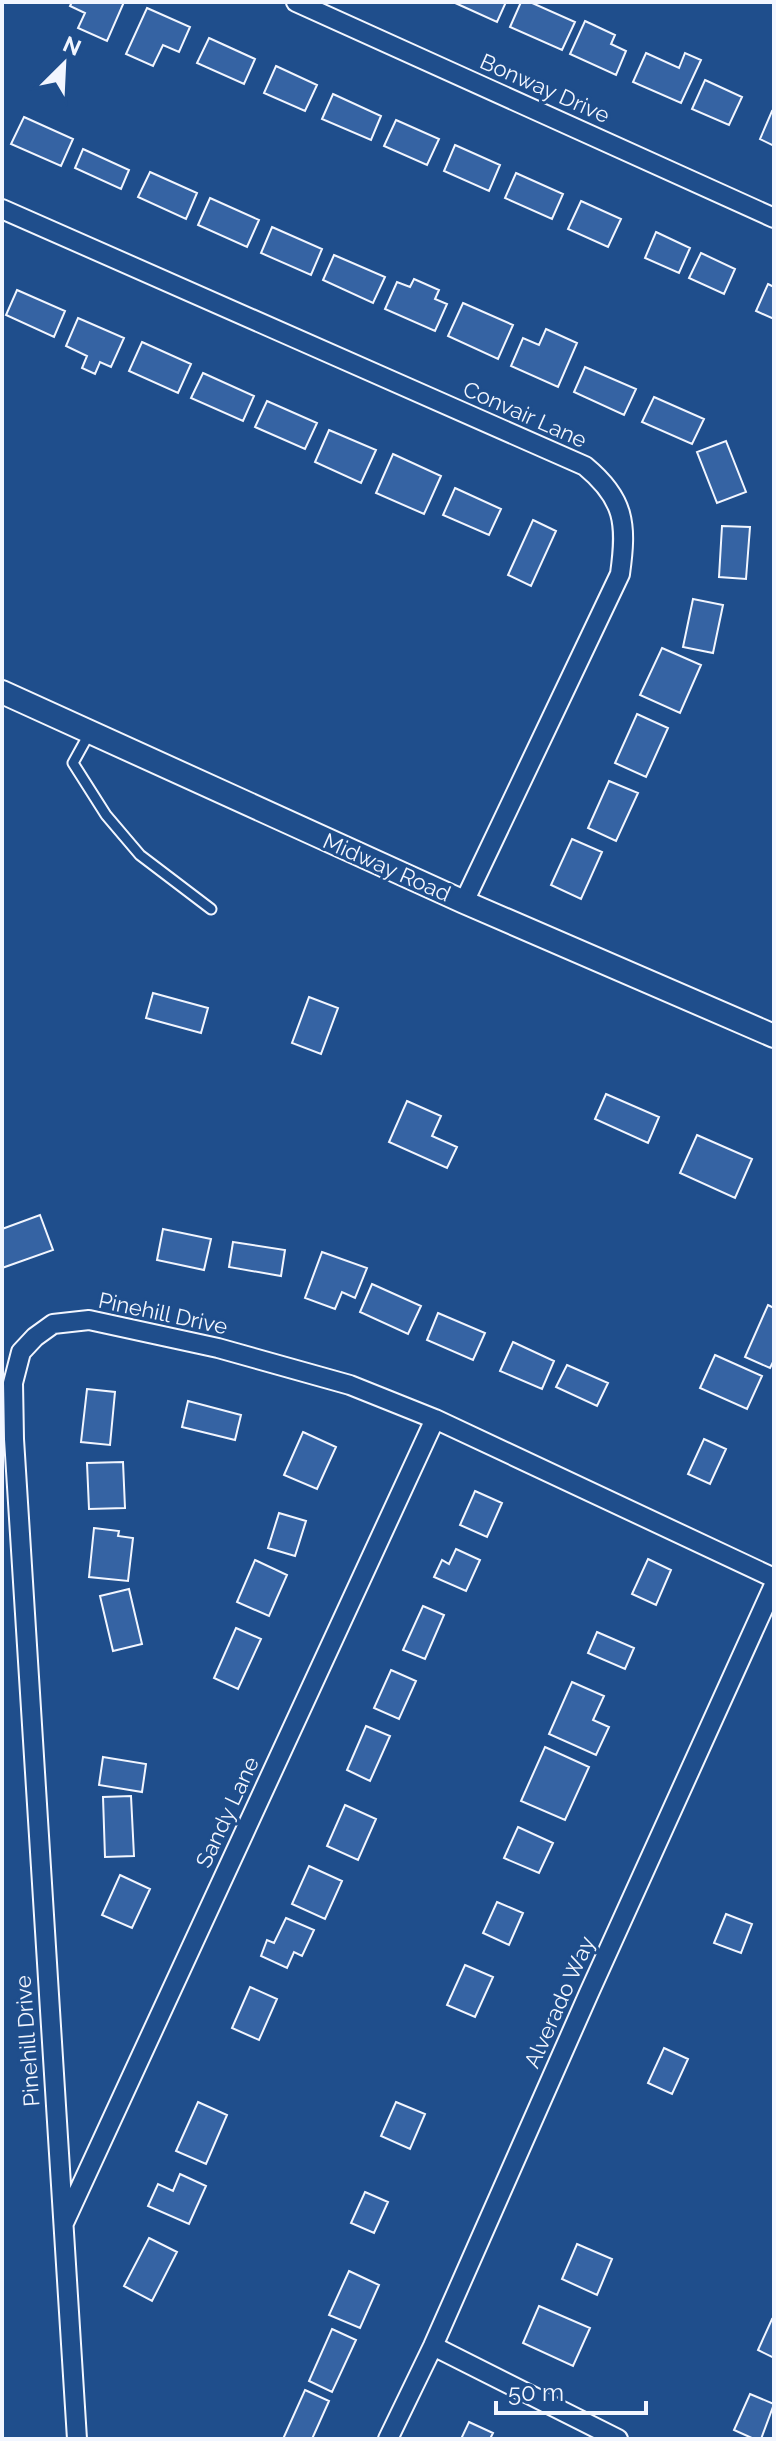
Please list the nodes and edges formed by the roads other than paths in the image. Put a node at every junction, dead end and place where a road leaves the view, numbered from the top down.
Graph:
1 (296, 2) edge
2 (2, 209) edge
3 (774, 218) edge
4 (2, 692) edge
5 (90, 732) junction
6 (464, 902) junction
7 (211, 909) dead end
8 (774, 1036) edge
9 (435, 1419) junction
10 (774, 1578) edge
11 (774, 1585) edge
12 (63, 2225) junction
13 (433, 2346) junction
14 (77, 2439) edge
15 (388, 2439) edge
16 (618, 2439) edge

1 - 3 street, Bonway Drive
2 - 6 street, Convair Lane
4 - 5 street, Midway Road
5 - 6 street, Midway Road
5 - 7 lane
6 - 8 street, Midway Road
9 - 10 street, Pinehill Drive
9 - 12 street, Sandy Lane
9 - 12 street, Pinehill Drive
11 - 13 street, Alverado Way
12 - 14 street, Pinehill Drive
13 - 15 street, Alverado Way
13 - 16 street

